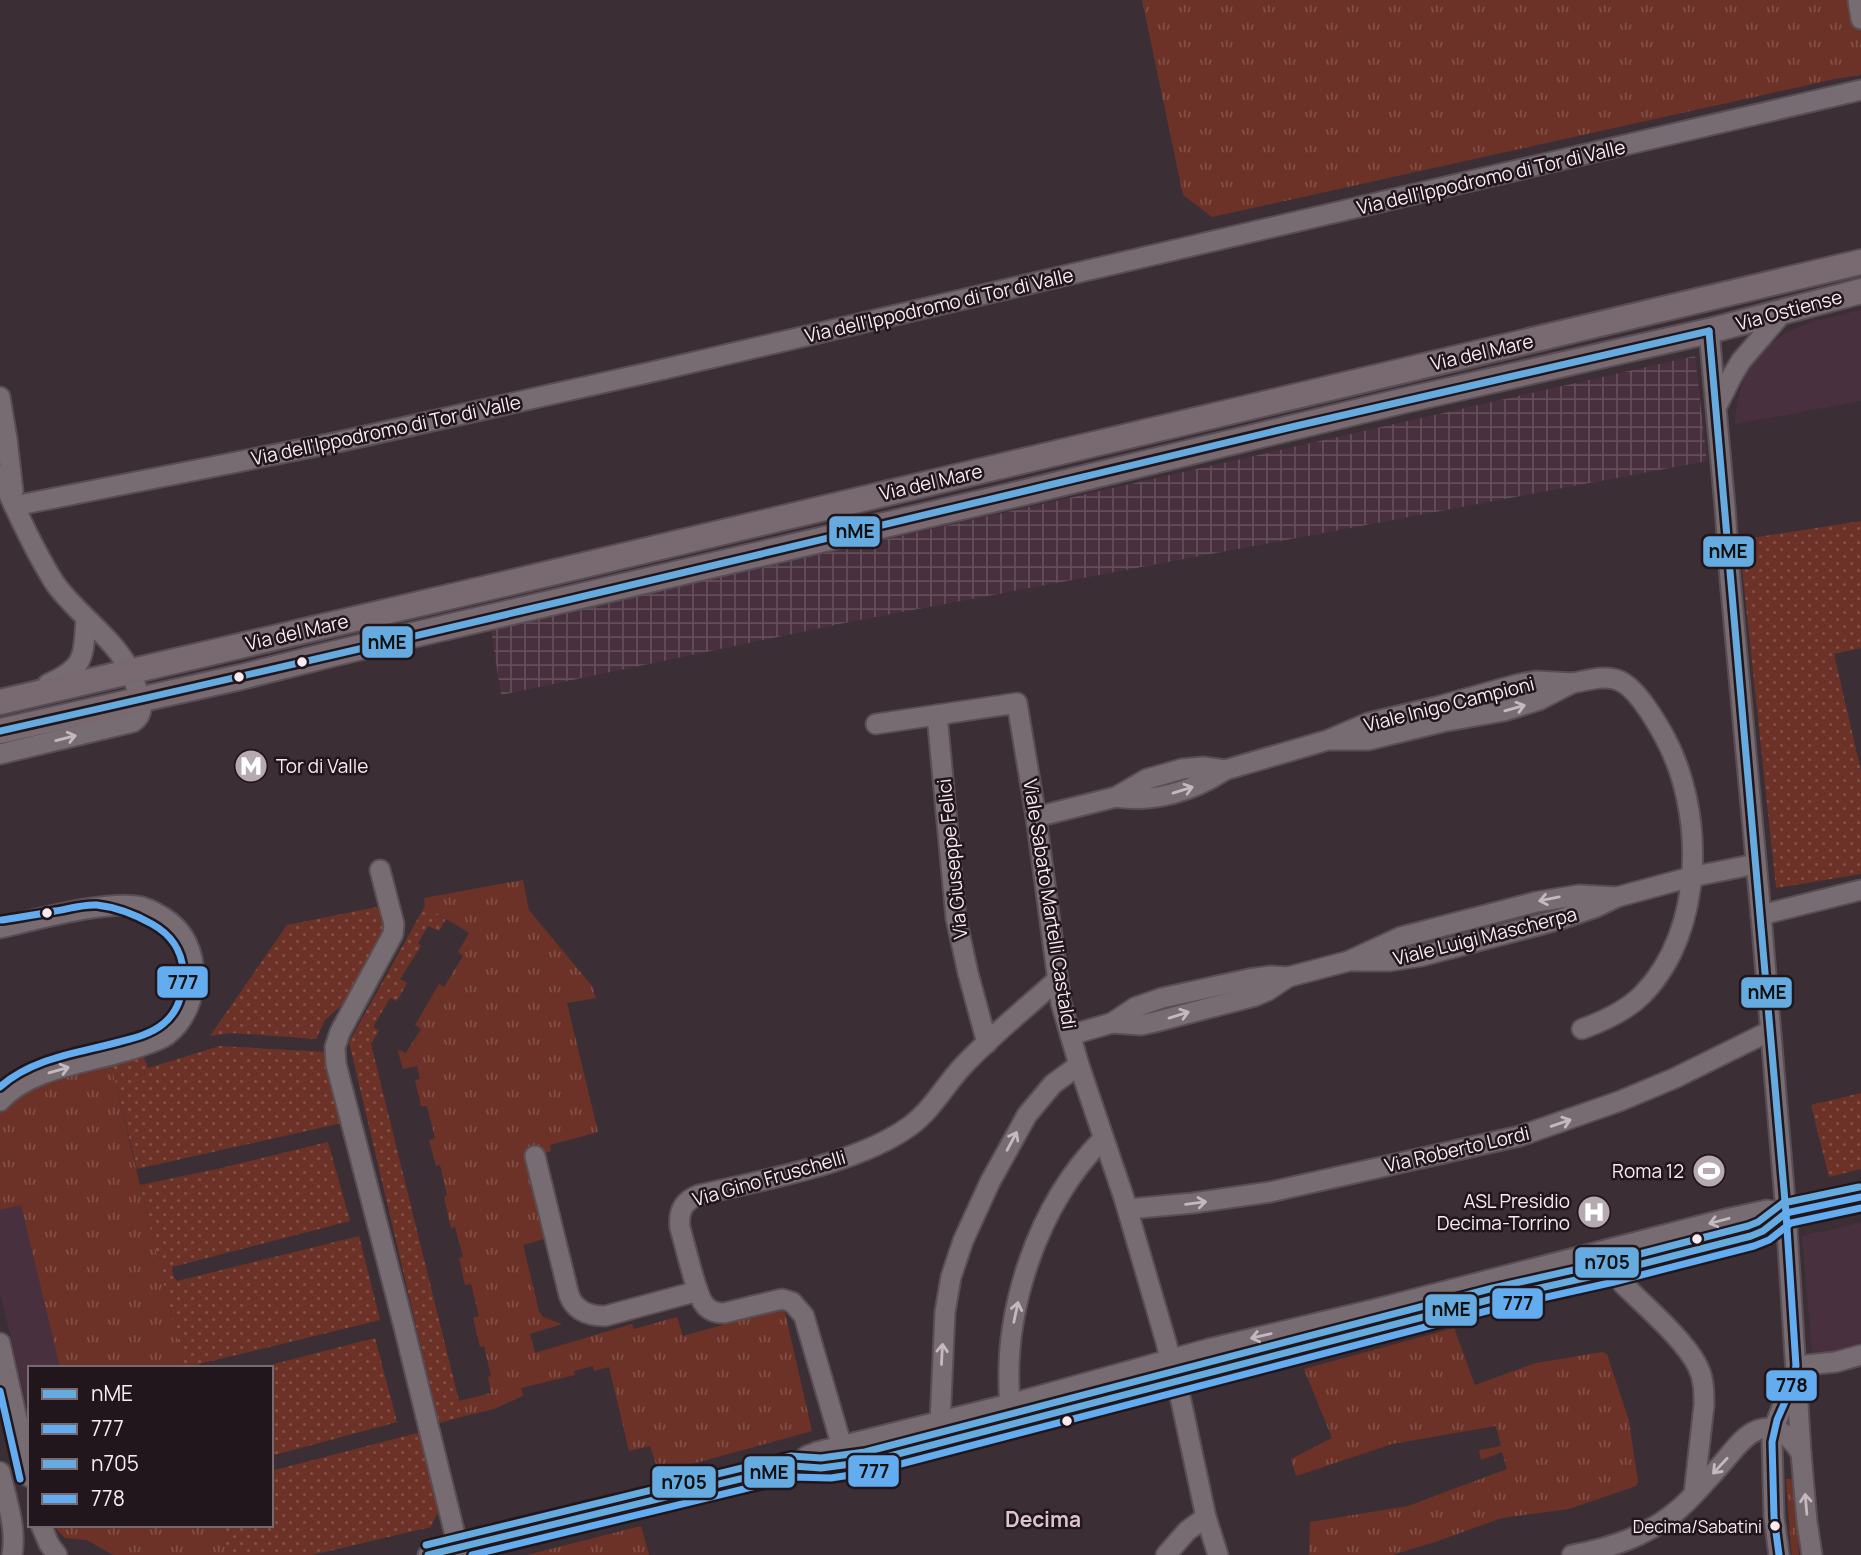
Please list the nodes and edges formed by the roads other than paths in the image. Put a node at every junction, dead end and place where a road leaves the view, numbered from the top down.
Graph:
1 (1858, 0) edge
2 (1861, 19) edge
3 (1861, 90) edge
4 (1861, 262) edge
5 (1861, 291) edge
6 (1784, 311) junction
7 (1709, 331) junction
8 (0, 397) edge
9 (1717, 408) junction
10 (0, 475) edge
11 (14, 506) junction
12 (86, 619) junction
13 (131, 671) junction
14 (140, 699) junction
15 (11, 700) edge
16 (937, 715) junction
17 (876, 724) dead end
18 (0, 731) edge
19 (0, 754) edge
20 (1036, 817) junction
21 (1756, 864) junction
22 (380, 870) dead end
23 (1691, 877) junction
24 (1861, 890) edge
25 (1761, 915) junction
26 (0, 928) edge
27 (1058, 980) junction
28 (1582, 1030) dead end
29 (1770, 1031) junction
30 (1070, 1035) junction
31 (987, 1043) junction
32 (1079, 1065) junction
33 (0, 1101) edge
34 (1103, 1139) junction
35 (535, 1156) dead end
36 (1861, 1197) edge
37 (1128, 1209) junction
38 (1786, 1213) junction
39 (1623, 1284) dead end
40 (698, 1291) junction
41 (0, 1343) edge
42 (1861, 1355) edge
43 (1171, 1359) junction
44 (1796, 1366) junction
45 (1176, 1380) junction
46 (1010, 1404) junction
47 (940, 1423) junction
48 (1773, 1430) junction
49 (842, 1447) junction
50 (1801, 1454) junction
51 (793, 1466) junction
52 (28, 1468) edge
53 (0, 1472) edge
54 (1694, 1494) junction
55 (1206, 1517) junction
56 (42, 1527) edge
57 (458, 1548) junction
58 (12, 1555) edge
59 (57, 1555) edge
60 (428, 1555) edge
61 (1166, 1555) edge
62 (1218, 1555) edge
63 (1572, 1555) edge
64 (1779, 1555) edge
65 (1812, 1555) edge

1 - 2 street
3 - 11 street, Via dell'Ippodromo di Tor di Valle
4 - 13 main road, Via del Mare
5 - 6 main road, Via Ostiense
6 - 7 main road, Via Ostiense
6 - 9 street
7 - 9 street
7 - 14 main road, Via Ostiense
8 - 11 street
9 - 21 street
10 - 11 street
11 - 12 street
12 - 13 street
12 - 15 street
13 - 14 street
13 - 15 main road, Via del Mare
14 - 18 main road, Via Ostiense
19 -> 14 street
16 - 17 street, Viale Sabato Martelli Castaldi
16 - 20 street, Viale Sabato Martelli Castaldi
16 - 31 street, Via Giuseppe Felici
20 - 23 street, Viale Inigo Campioni
20 - 27 street, Viale Sabato Martelli Castaldi
21 - 23 street, Viale Luigi Mascherpa
21 - 25 street
22 - 57 street
23 - 28 street
23 - 30 street, Viale Luigi Mascherpa
24 - 25 street
25 - 29 street
33 -> 26 street
27 - 30 street, Viale Sabato Martelli Castaldi
27 - 31 street, Via Gino Fruschelli
37 -> 29 street, Via Roberto Lordi
29 - 38 street
30 - 32 street, Viale Sabato Martelli Castaldi
31 - 40 street, Via Gino Fruschelli
32 - 34 street, Viale Sabato Martelli Castaldi
47 -> 32 street
34 - 37 street, Viale Sabato Martelli Castaldi
46 -> 34 street
35 - 40 street
36 - 38 street
37 - 43 street, Viale Sabato Martelli Castaldi
38 -> 43 street
38 - 44 street
38 - 45 street
39 - 54 street
40 - 49 street
41 - 52 street
42 - 44 street
43 - 45 street, Viale Sabato Martelli Castaldi
43 - 46 street
44 - 48 street
44 - 50 street
45 - 51 street
45 - 55 street, Viale Sabato Martelli Castaldi
46 - 47 street
47 - 49 street
48 - 50 street
48 -> 54 street
48 - 64 street
49 - 51 street
65 -> 50 street
51 - 57 street
53 - 58 street
54 - 63 street
55 - 61 street
55 - 62 street, Viale Sabato Martelli Castaldi
56 - 59 street
57 - 60 street

